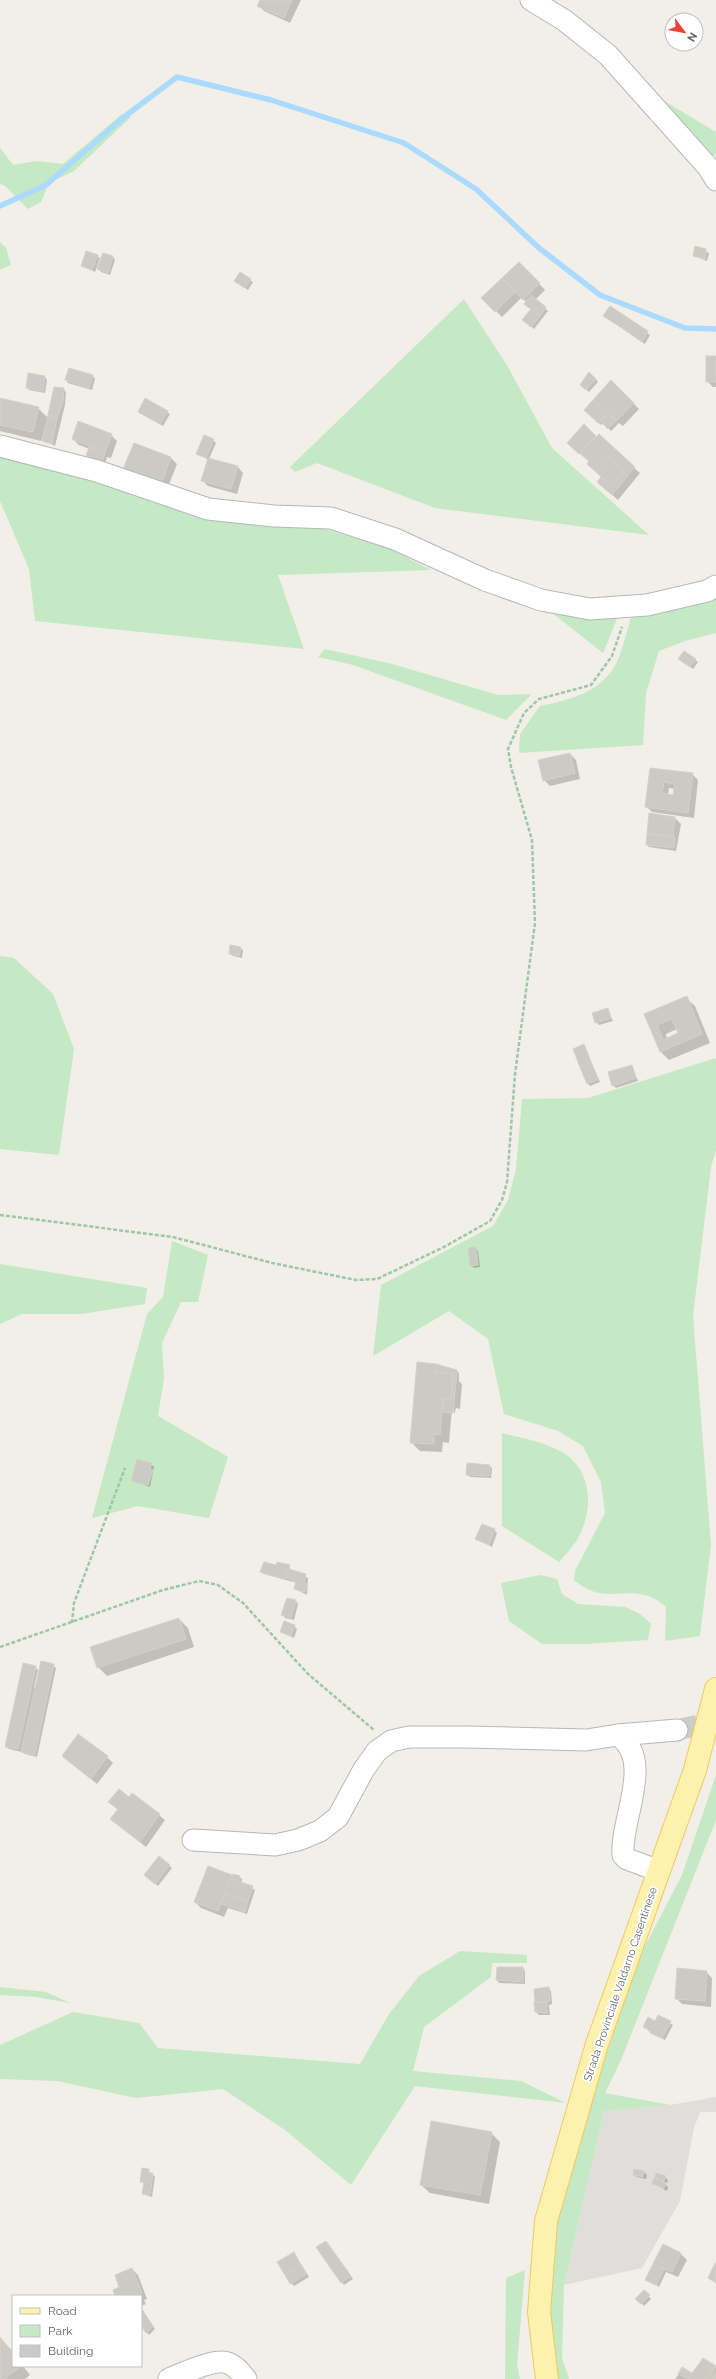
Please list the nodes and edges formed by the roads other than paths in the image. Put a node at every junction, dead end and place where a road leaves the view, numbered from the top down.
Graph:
1 (531, 0) edge
2 (716, 180) edge
3 (0, 446) edge
4 (716, 586) edge
5 (716, 1689) edge
6 (713, 1711) edge
7 (677, 1730) tunnel mouth
8 (618, 1735) junction
9 (194, 1840) dead end
10 (659, 1871) junction
11 (168, 2379) edge
12 (246, 2379) edge
13 (547, 2379) edge

1 - 2 street
3 - 4 street
5 - 6 main road, Strada Provinciale Valdarno Casentinese
6 - 10 main road, Strada Provinciale Valdarno Casentinese
7 - 8 street
8 - 9 street
8 - 10 street
10 - 13 main road, Strada Provinciale Valdarno Casentinese
11 - 12 street

